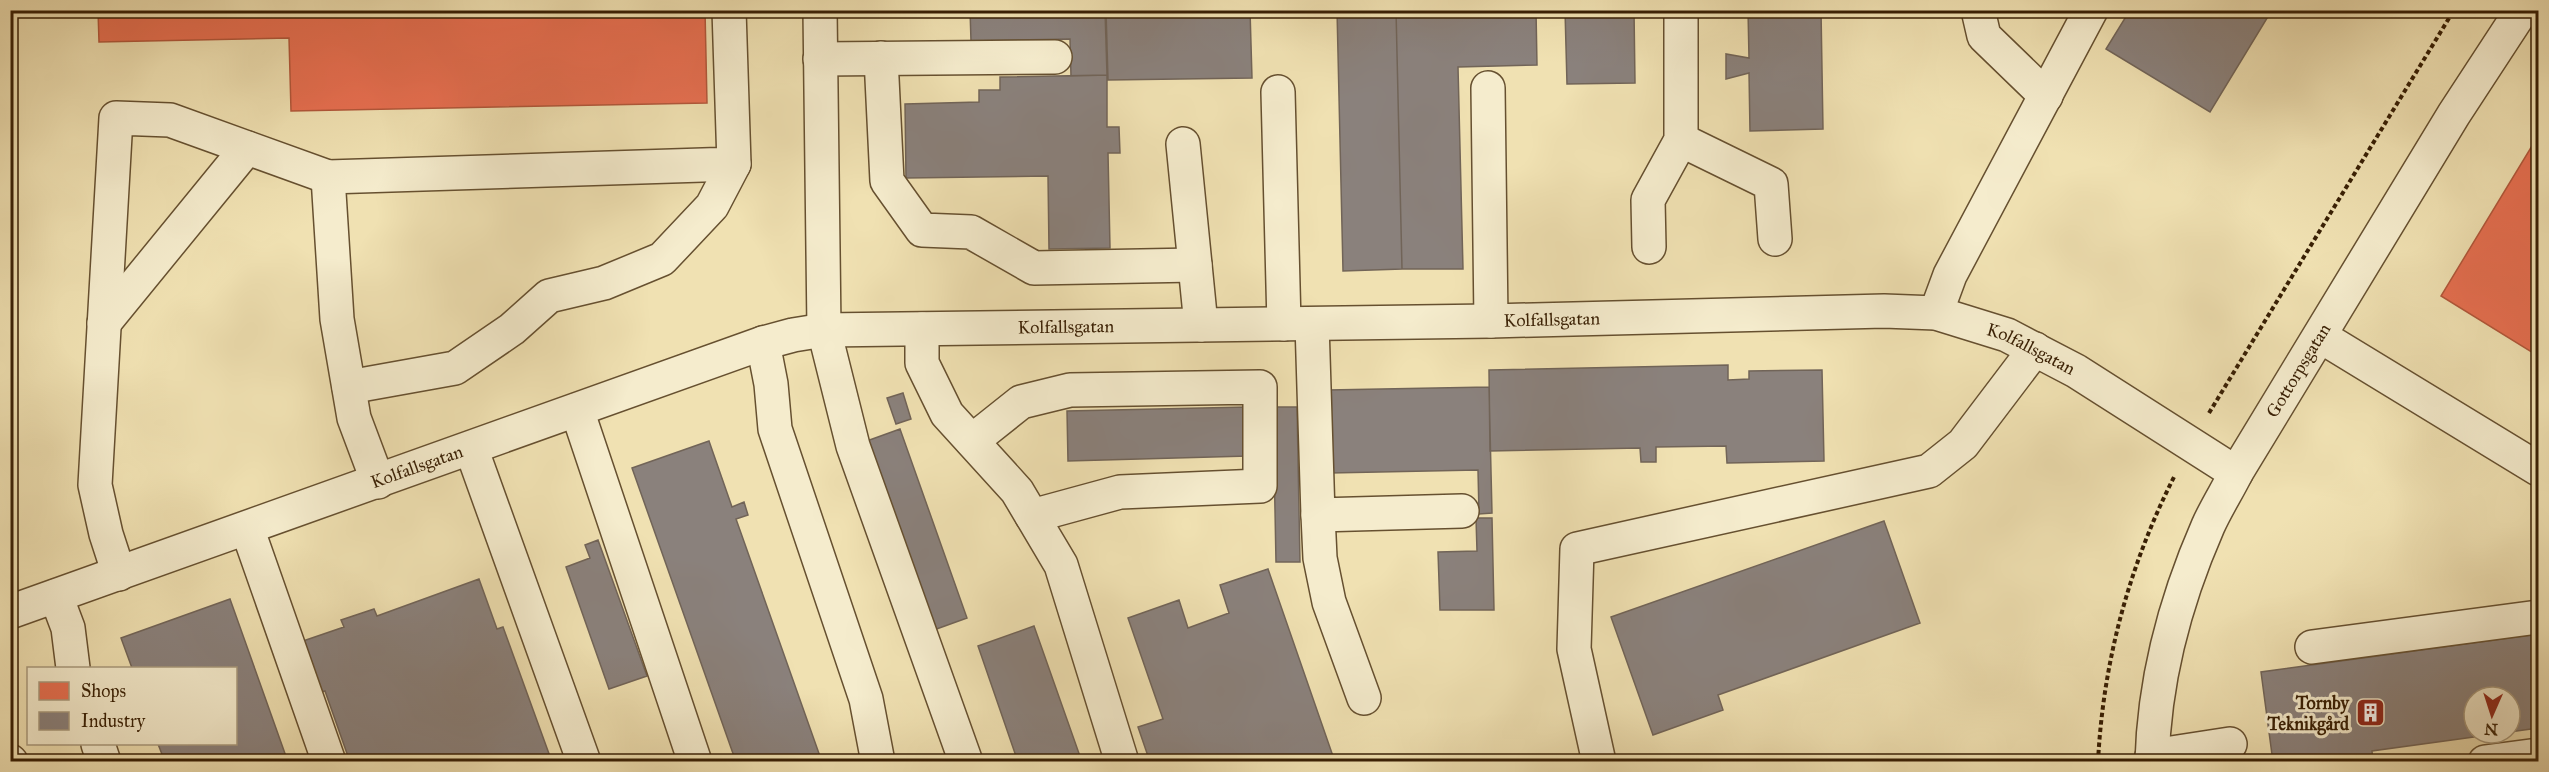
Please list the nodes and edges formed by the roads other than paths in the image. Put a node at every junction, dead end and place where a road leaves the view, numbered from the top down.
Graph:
1 (729, 10) edge
2 (820, 10) edge
3 (1681, 10) edge
4 (1978, 10) edge
5 (2091, 10) edge
6 (2522, 10) edge
7 (1055, 57) dead end
8 (881, 58) junction
9 (820, 59) junction
10 (1488, 88) dead end
11 (1278, 92) dead end
12 (2046, 96) junction
13 (1681, 140) junction
14 (1183, 144) dead end
15 (247, 148) junction
16 (734, 164) junction
17 (328, 177) junction
18 (1775, 239) dead end
19 (1649, 247) dead end
20 (1195, 265) junction
21 (1936, 314) junction
22 (1491, 321) junction
23 (104, 323) junction
24 (1298, 324) junction
25 (1201, 325) junction
26 (922, 329) junction
27 (824, 330) junction
28 (2320, 336) junction
29 (763, 343) junction
30 (2035, 349) junction
31 (349, 387) junction
32 (577, 410) junction
33 (972, 441) junction
34 (471, 448) junction
35 (2538, 469) edge
36 (2236, 473) junction
37 (378, 482) junction
38 (1462, 511) dead end
39 (1318, 515) junction
40 (1032, 516) junction
41 (248, 528) junction
42 (119, 574) junction
43 (56, 596) junction
44 (10, 612) edge
45 (2538, 617) edge
46 (2312, 647) dead end
47 (73, 667) edge
48 (1364, 698) dead end
49 (2230, 744) dead end
50 (98, 745) edge
51 (2538, 754) edge
52 (2152, 759) edge
53 (105, 762) edge
54 (329, 762) edge
55 (584, 762) edge
56 (695, 762) edge
57 (878, 762) edge
58 (966, 762) edge
59 (1122, 762) edge
60 (1599, 762) edge
61 (2485, 762) edge

1 - 16 street
2 - 9 street
3 - 13 street
4 - 12 street
5 - 12 street
6 - 28 street, Gottorpsgatan
7 - 8 street
8 - 9 street
8 - 20 street
9 - 27 street
10 - 22 street
11 - 24 street
12 - 21 street
13 - 18 street
13 - 19 street
14 - 20 street
15 - 17 street
15 - 23 street
15 - 23 street
16 - 17 street
16 - 31 street
17 - 31 street
20 - 25 street
21 - 22 street, Kolfallsgatan
21 - 30 street, Kolfallsgatan
22 - 24 street, Kolfallsgatan
23 - 42 street
24 - 25 street, Kolfallsgatan
24 - 39 street
25 - 26 street, Kolfallsgatan
26 - 27 street, Kolfallsgatan
26 - 33 street
27 - 29 street, Kolfallsgatan
27 - 58 street
28 - 35 street
28 - 36 street, Gottorpsgatan
29 - 32 street, Kolfallsgatan
29 - 57 street
30 - 36 street, Kolfallsgatan
30 - 60 street
31 - 37 street
32 - 34 street, Kolfallsgatan
32 - 56 street
33 - 40 street
33 - 40 street
34 - 37 street, Kolfallsgatan
34 - 55 street
36 - 52 street, Gottorpsgatan
37 - 41 street, Kolfallsgatan
38 - 39 street
39 - 48 street
40 - 59 street
41 - 42 street, Kolfallsgatan
41 - 54 street
42 - 43 street, Kolfallsgatan
43 - 44 street, Kolfallsgatan
43 - 47 street
45 - 46 street
49 - 52 street
50 - 53 street
51 - 61 street

